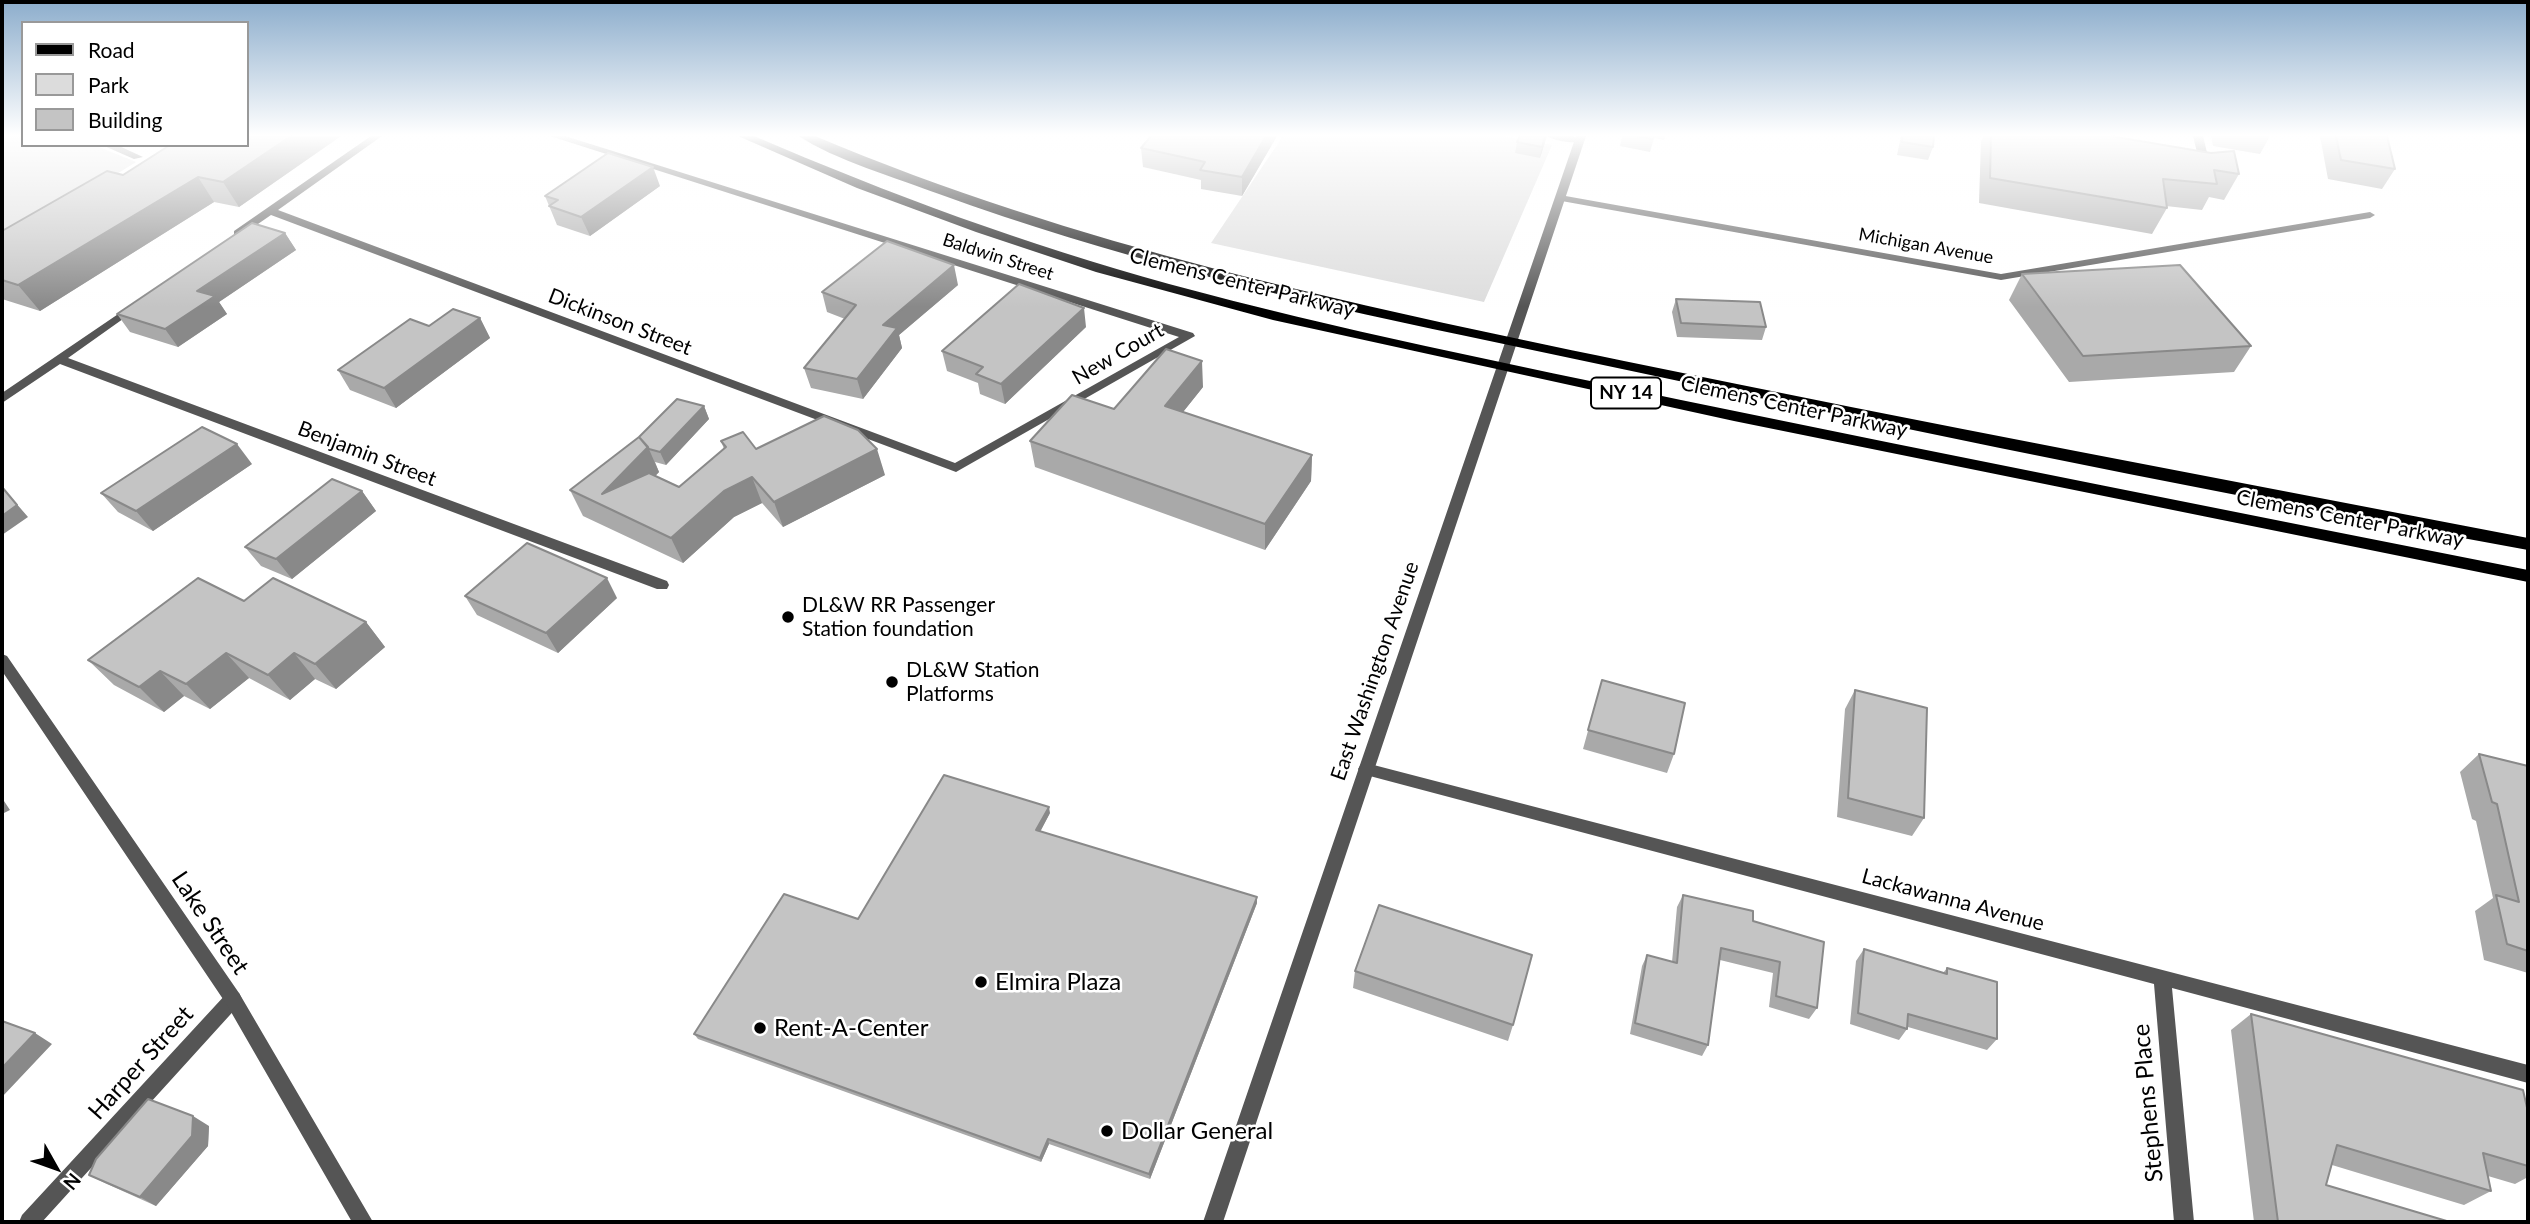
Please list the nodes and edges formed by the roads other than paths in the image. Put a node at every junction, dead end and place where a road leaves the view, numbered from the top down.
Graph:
1 (296, 193) edge
2 (736, 193) edge
3 (877, 193) edge
4 (951, 193) edge
5 (1562, 193) edge
6 (1560, 198) junction
7 (270, 211) junction
8 (2370, 215) dead end
9 (229, 240) edge
10 (138, 303) edge
11 (1189, 336) joint
12 (1512, 341) junction
13 (59, 359) junction
14 (1503, 366) junction
15 (2, 399) edge
16 (956, 468) joint
17 (2528, 544) edge
18 (2528, 576) edge
19 (662, 585) dead end
20 (2, 660) edge
21 (1366, 769) junction
22 (2162, 979) junction
23 (233, 999) junction
24 (2528, 1074) edge
25 (29, 1222) edge
26 (363, 1222) edge
27 (1213, 1222) edge
28 (2184, 1222) edge

1 - 7 street
2 - 11 street, Baldwin Street
3 - 14 main road, Clemens Center Parkway / NY 14
4 - 12 main road, Clemens Center Parkway / NY 14
5 - 6 street, East Washington Avenue
6 - 8 street, Michigan Avenue
6 - 12 street, East Washington Avenue
7 - 9 street
7 - 16 street, Dickinson Street
10 - 13 street
11 - 16 street, New Court
12 - 14 street, East Washington Avenue
12 - 17 main road, Clemens Center Parkway / NY 14
13 - 15 street
13 - 19 street, Benjamin Street
14 - 18 main road, Clemens Center Parkway / NY 14
14 - 21 street, East Washington Avenue
20 - 23 street, Lake Street
21 - 22 street, Lackawanna Avenue
21 - 27 street, East Washington Avenue
22 - 24 street, Lackawanna Avenue
22 - 28 street, Stephens Place
23 - 25 street, Harper Street
23 - 26 street, Lake Street

